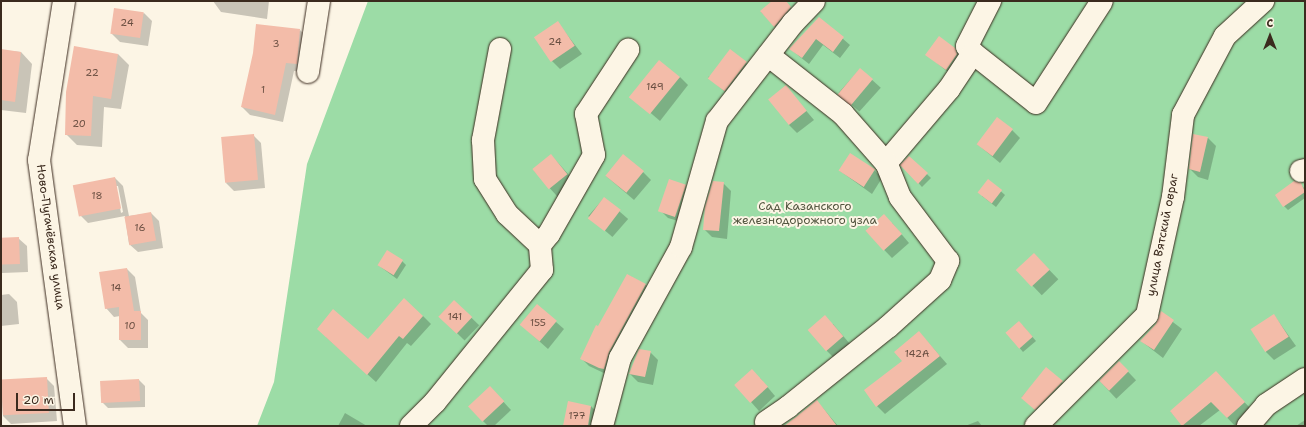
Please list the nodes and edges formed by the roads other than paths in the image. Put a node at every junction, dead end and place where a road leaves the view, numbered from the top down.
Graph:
1 (64, 1) edge
2 (319, 1) edge
3 (814, 1) edge
4 (990, 1) edge
5 (1102, 1) edge
6 (1263, 1) edge
7 (500, 49) dead end
8 (628, 50) dead end
9 (973, 52) junction
10 (768, 55) junction
11 (308, 72) dead end
12 (886, 163) junction
13 (540, 245) junction
14 (1305, 379) edge
15 (766, 422) dead end
16 (75, 426) edge
17 (411, 426) edge
18 (602, 426) edge
19 (1036, 426) edge
20 (1248, 426) edge

1 - 16 street, Ново-Пугачёвская улица
2 - 11 street
3 - 10 street
4 - 9 street
5 - 9 street
6 - 19 street, улица Вятский овраг
7 - 13 street
8 - 13 street
9 - 12 street
10 - 12 street
10 - 18 street
12 - 15 street
13 - 17 street
14 - 20 street

